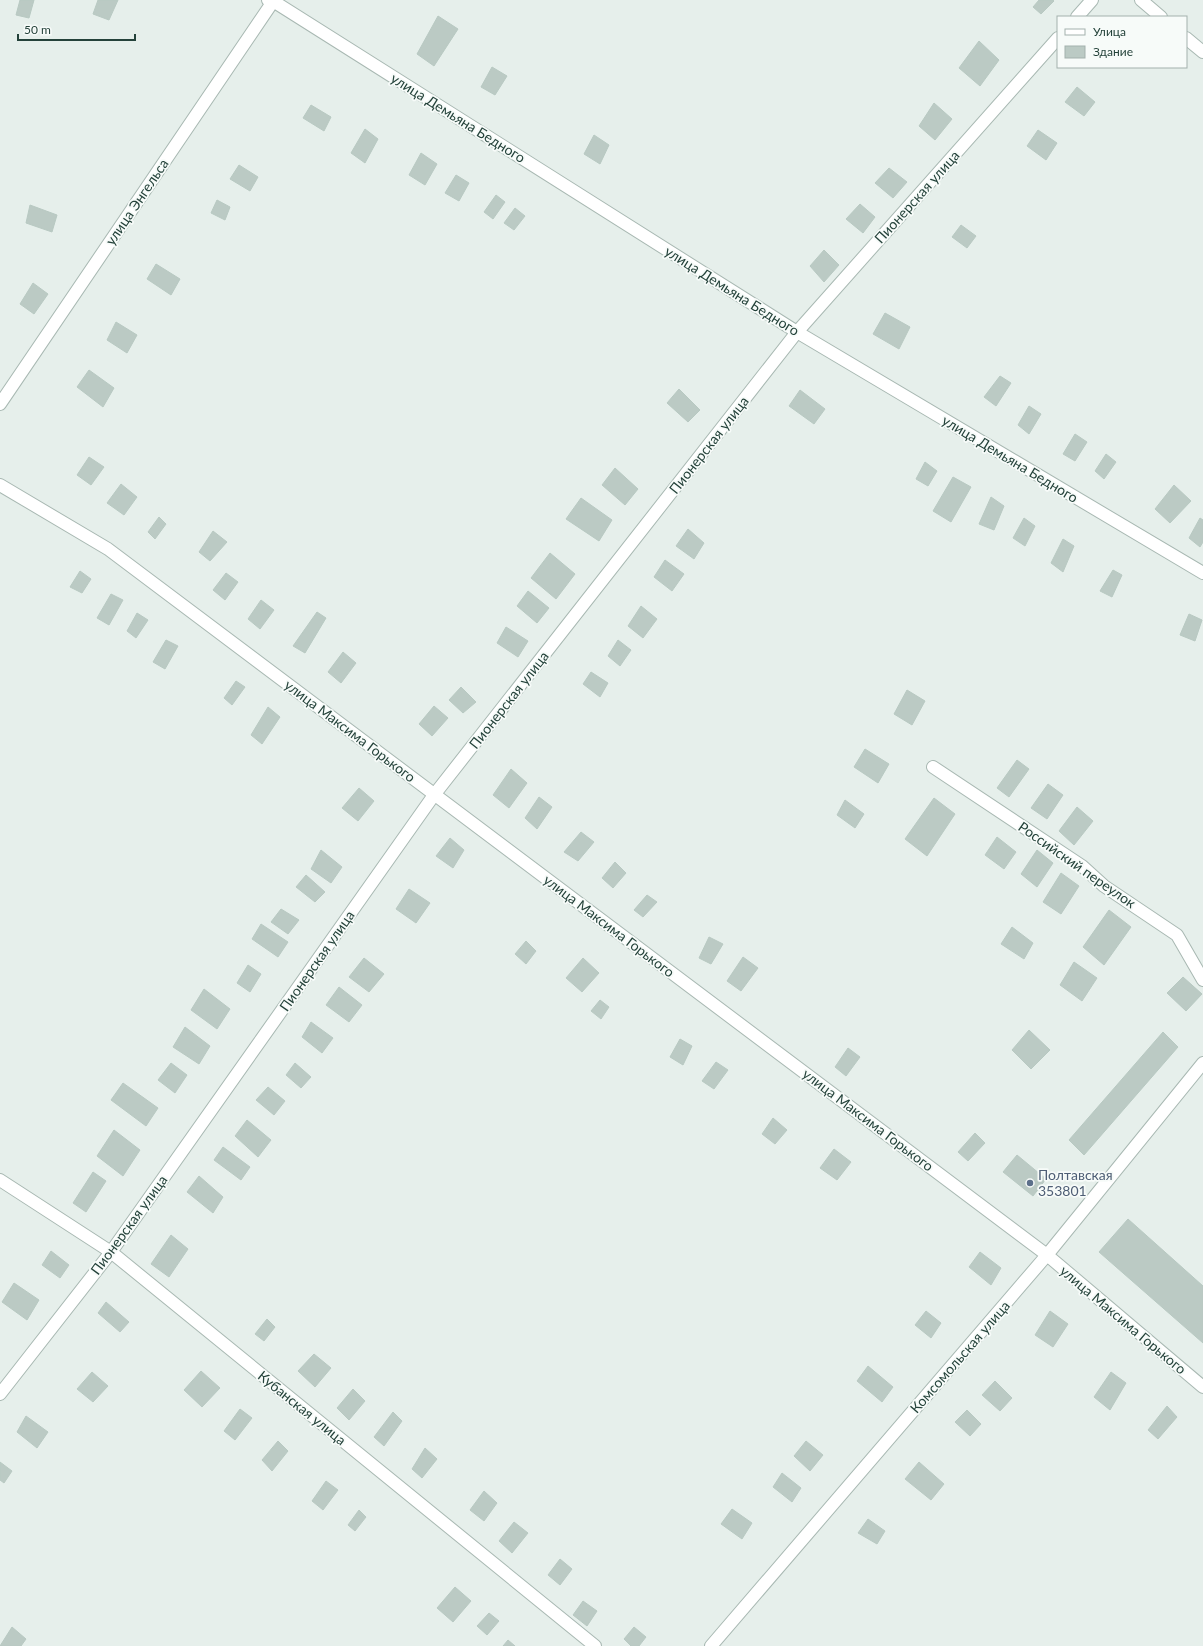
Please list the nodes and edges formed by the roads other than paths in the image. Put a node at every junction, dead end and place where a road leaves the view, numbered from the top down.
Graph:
1 (272, 0) edge
2 (1092, 0) edge
3 (1141, 0) edge
4 (1078, 16) edge
5 (1161, 16) edge
6 (1057, 39) edge
7 (1187, 39) edge
8 (1203, 52) edge
9 (797, 332) junction
10 (0, 404) edge
11 (0, 484) edge
12 (1203, 573) edge
13 (933, 767) dead end
14 (434, 795) junction
15 (1203, 980) edge
16 (1203, 1063) edge
17 (0, 1180) edge
18 (111, 1252) junction
19 (1047, 1255) junction
20 (1203, 1387) edge
21 (0, 1394) edge
22 (595, 1646) edge
23 (711, 1646) edge

1 - 9 street, улица Демьяна Бедного
1 - 10 street, улица Энгельса
2 - 4 street
3 - 5 street
6 - 9 street, Пионерская улица
7 - 8 street
9 - 12 street, улица Демьяна Бедного
9 - 14 street, Пионерская улица
11 - 14 street, улица Максима Горького
13 - 15 street, Российский переулок
14 - 18 street, Пионерская улица
14 - 19 street, улица Максима Горького
16 - 19 street, Комсомольская улица
17 - 18 street, Кубанская улица
18 - 21 street, Пионерская улица
18 - 22 street, Кубанская улица
19 - 20 street, улица Максима Горького
19 - 23 street, Комсомольская улица

